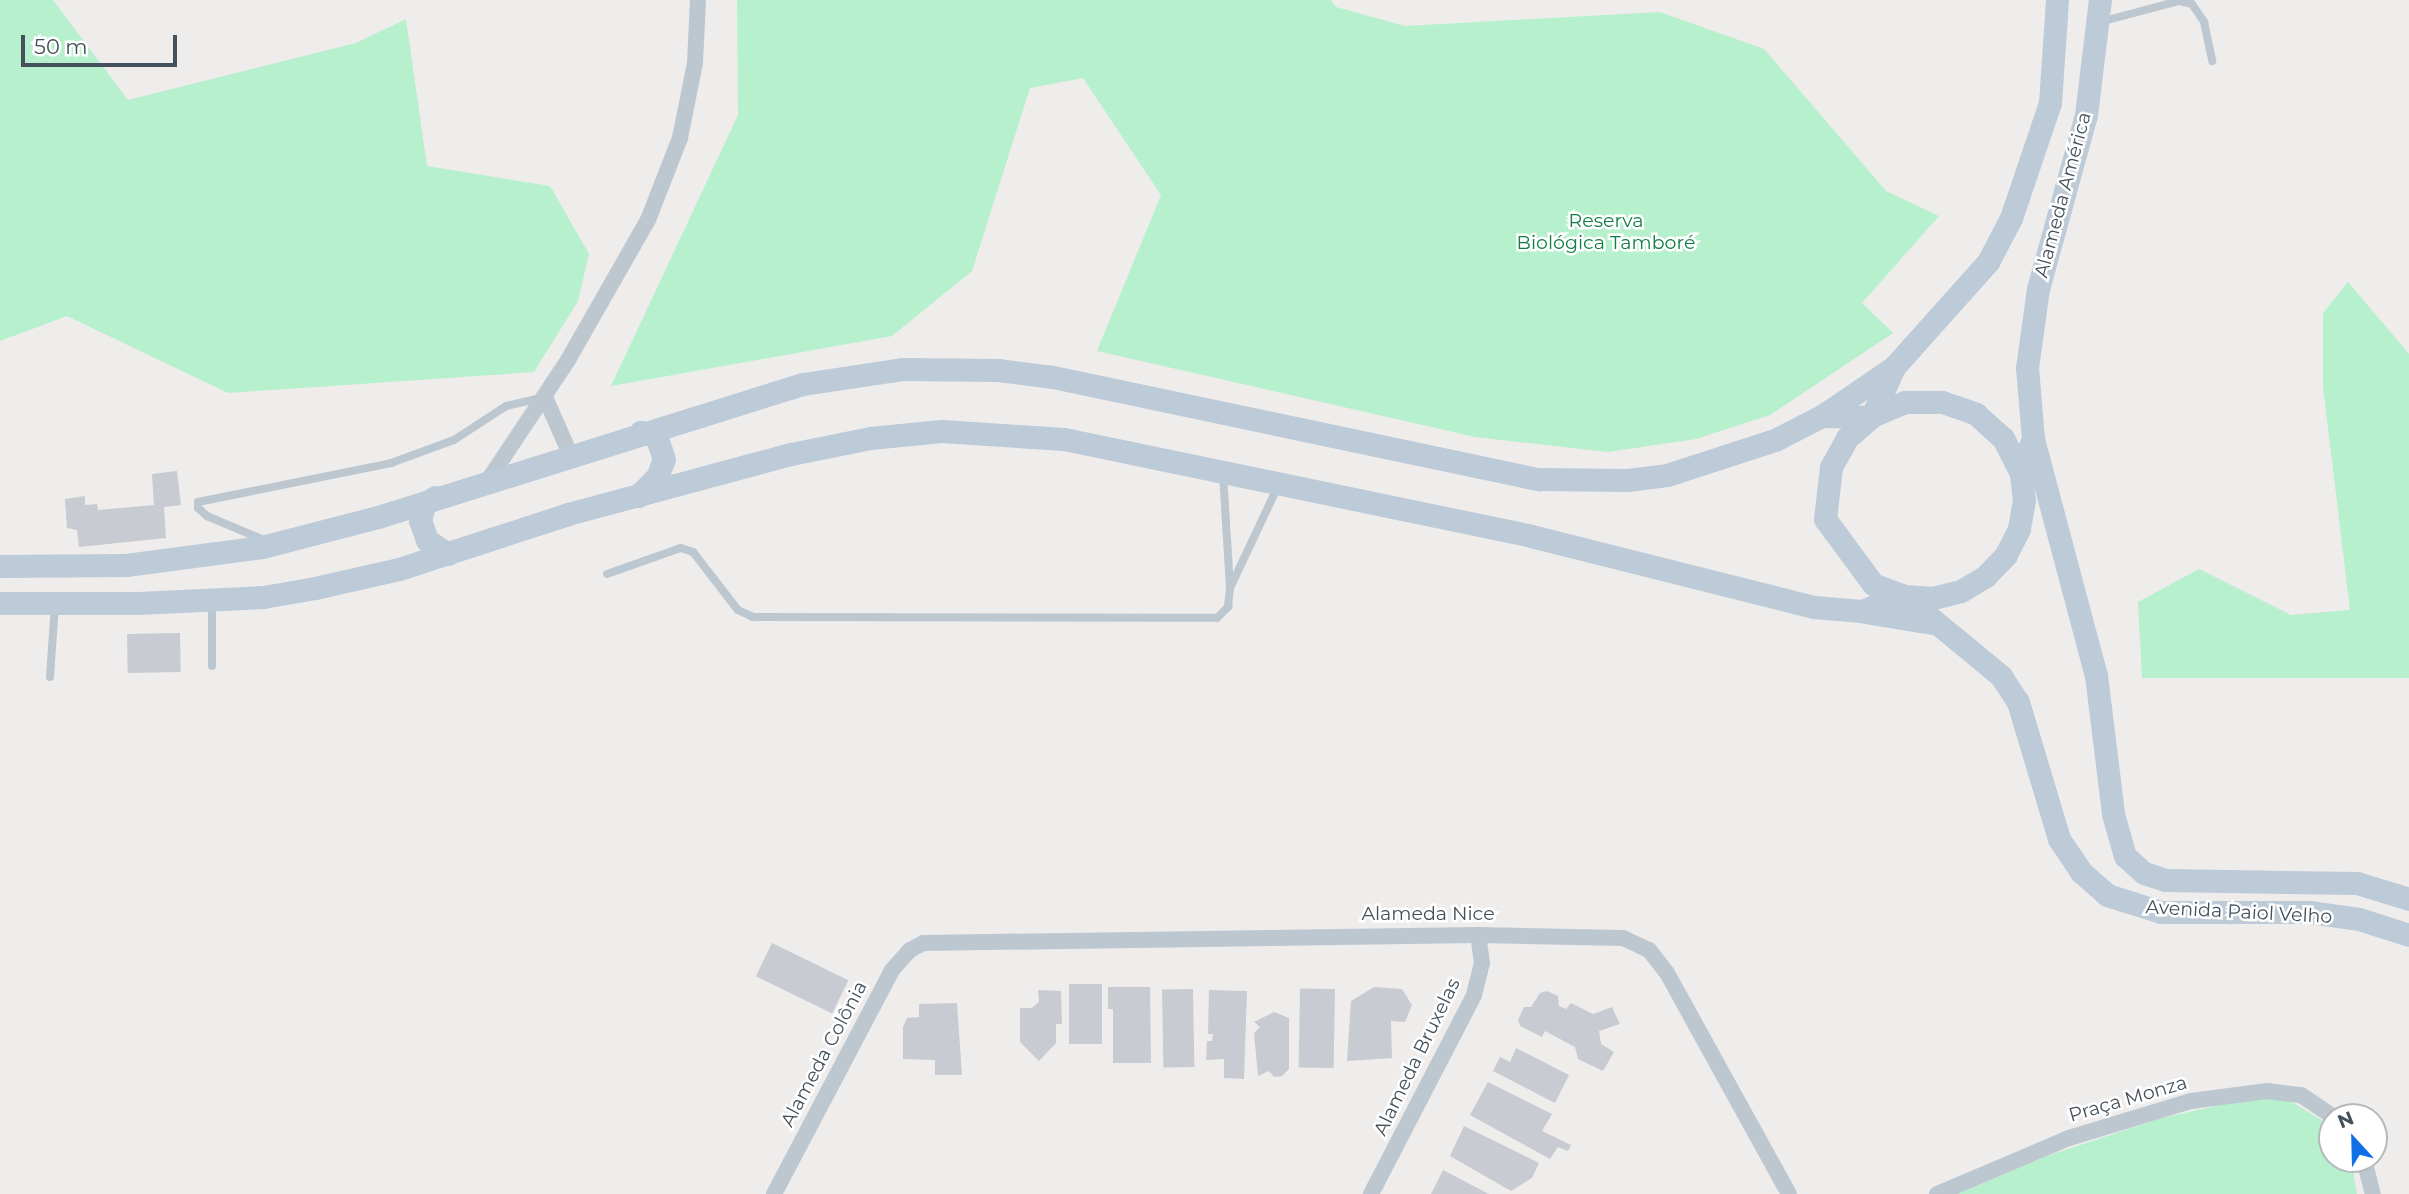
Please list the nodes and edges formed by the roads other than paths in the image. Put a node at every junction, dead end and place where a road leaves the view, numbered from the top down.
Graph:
1 (698, 0) edge
2 (2057, 0) edge
3 (2100, 11) edge
4 (2212, 61) dead end
5 (1894, 368) junction
6 (545, 397) junction
7 (1822, 416) junction
8 (1871, 417) junction
9 (641, 432) junction
10 (2033, 439) junction
11 (570, 454) junction
12 (2020, 472) junction
13 (1223, 474) junction
14 (489, 480) junction
15 (1279, 485) junction
16 (638, 496) junction
17 (2046, 497) junction
18 (435, 498) junction
19 (273, 544) junction
20 (448, 554) junction
21 (0, 566) edge
22 (607, 574) dead end
23 (1230, 588) junction
24 (1903, 596) junction
25 (212, 599) junction
26 (0, 603) edge
27 (55, 603) junction
28 (1862, 611) junction
29 (1933, 623) junction
30 (212, 666) dead end
31 (50, 677) dead end
32 (2386, 890) junction
33 (2409, 891) edge
34 (2409, 899) edge
35 (1478, 935) junction
36 (2409, 935) edge
37 (923, 943) joint
38 (2318, 1106) edge
39 (2367, 1173) edge
40 (774, 1194) edge
41 (1371, 1194) edge
42 (1789, 1194) edge
43 (1937, 1194) edge
44 (2372, 1194) edge

1 - 6 street
2 - 5 main road, Alameda América
3 - 4 lane
3 - 10 main road, Alameda América
5 - 7 main road, Alameda América
5 - 8 main road, Alameda América
6 - 11 street
6 - 14 street
6 - 19 lane
7 - 8 main road
7 - 9 main road, Alameda América
8 - 12 main road
8 - 24 main road
9 - 11 main road, Alameda América
9 - 16 main road
10 - 12 main road, Alameda América
10 - 17 main road, Avenida Paiol Velho
11 - 14 main road, Alameda América
12 - 17 main road
12 - 24 main road
13 - 15 main road
13 - 16 main road
13 - 23 lane
14 - 18 main road, Alameda América
15 - 23 lane
15 - 28 main road
16 - 20 main road
17 - 32 main road, Avenida Paiol Velho
18 - 19 main road, Alameda América
18 - 20 main road
19 - 21 main road, Alameda América
20 - 25 main road
22 - 23 lane
24 - 28 main road
24 - 29 main road, Avenida Paiol Velho
25 - 27 main road
25 - 30 lane
26 - 27 main road
27 - 31 lane
28 - 29 main road
29 - 36 main road, Avenida Paiol Velho
32 - 33 lane
32 - 34 main road, Avenida Paiol Velho
35 - 37 street, Alameda Nice
35 - 41 street, Alameda Bruxelas
35 - 42 street, Alameda Nice
37 - 40 street, Alameda Colônia
38 - 43 street, Praça Monza
39 - 44 street

